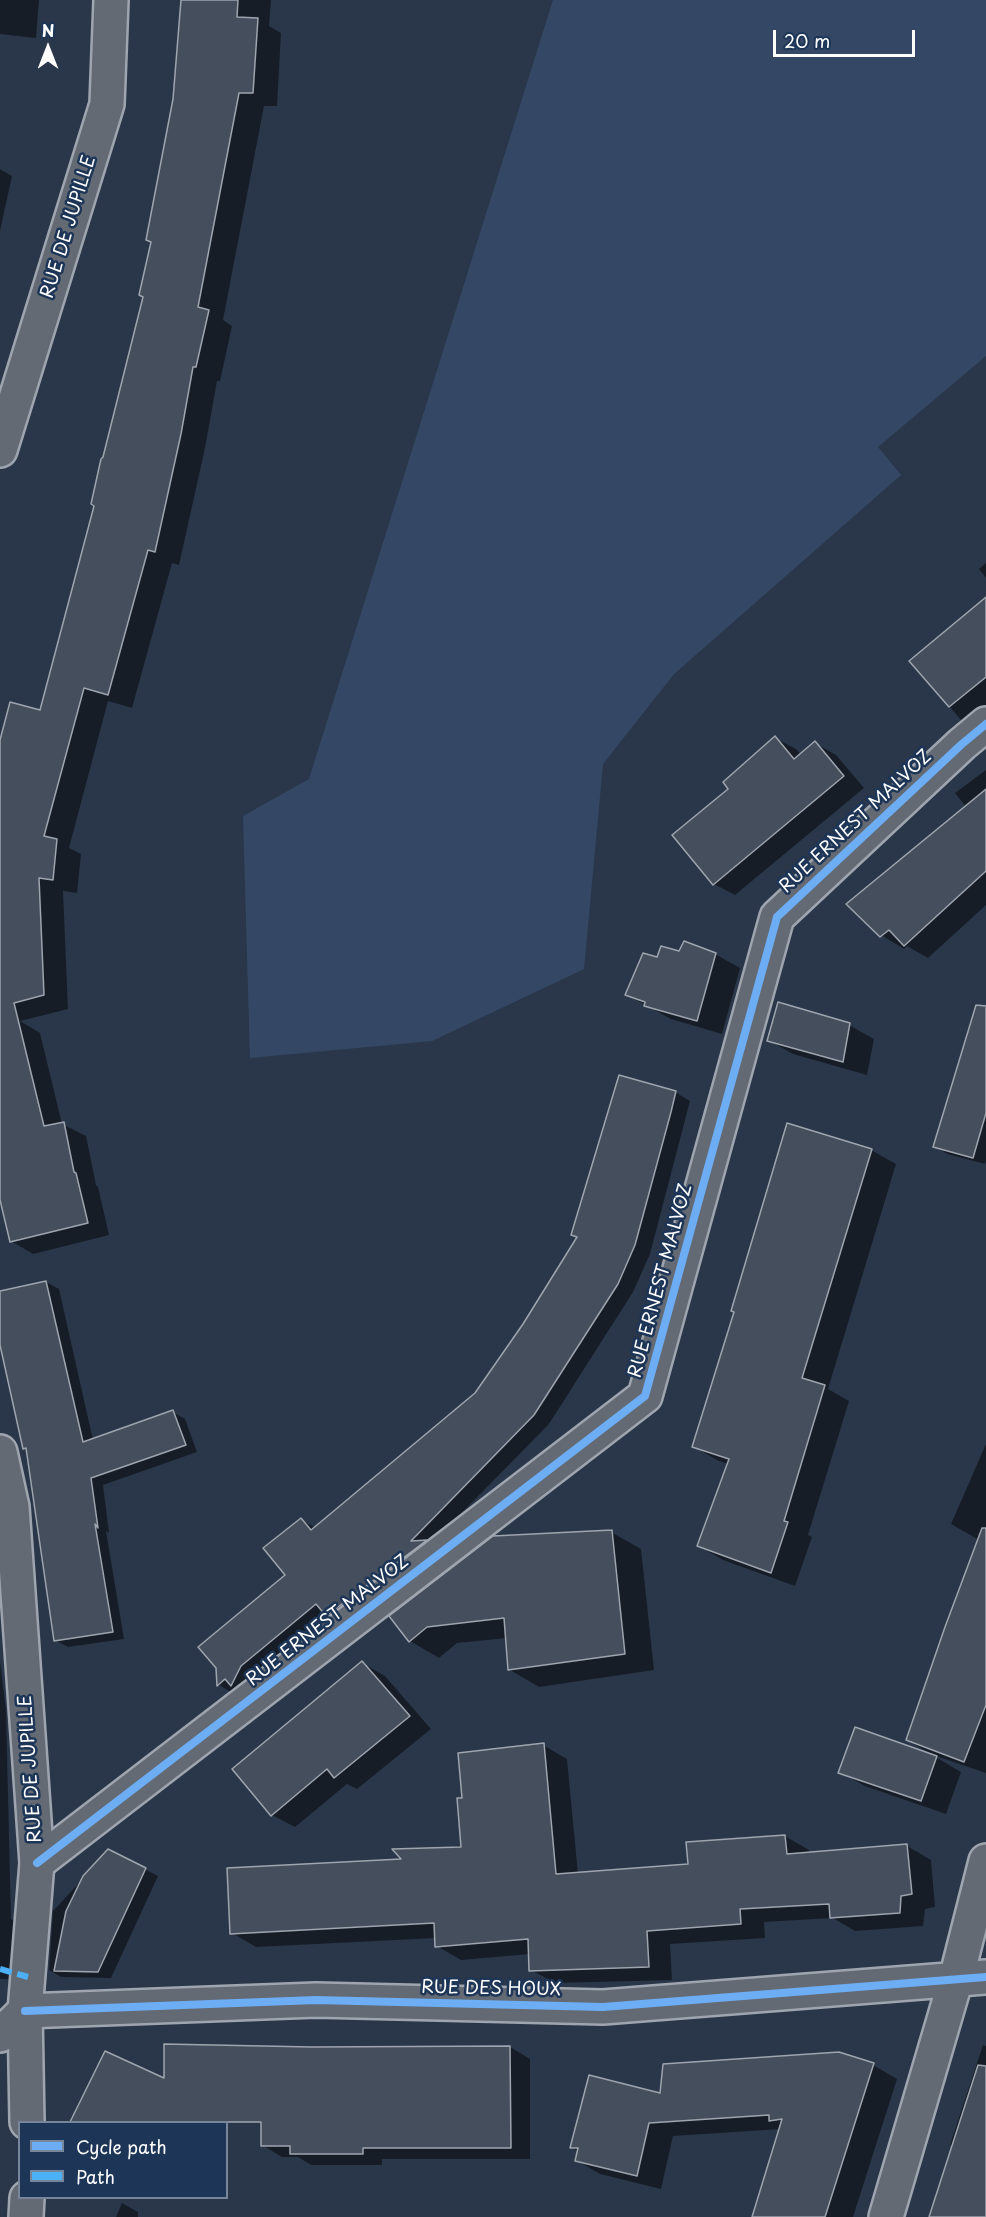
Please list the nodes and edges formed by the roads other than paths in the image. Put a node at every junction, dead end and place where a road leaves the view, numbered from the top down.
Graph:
1 (111, 0) edge
2 (0, 450) edge
3 (986, 724) edge
4 (0, 1452) edge
5 (986, 1861) edge
6 (37, 1863) junction
7 (971, 1978) edge
8 (25, 2011) junction
9 (0, 2036) edge
10 (27, 2121) edge
11 (27, 2199) edge
12 (26, 2217) edge
13 (886, 2217) edge

1 - 2 street, RUE DE JUPILLE
3 - 6 street, RUE ERNEST MALVOZ
4 - 6 street, RUE DE JUPILLE
5 - 7 street
6 - 8 street, RUE DE JUPILLE
7 - 8 street, RUE DES HOUX
7 - 13 street
8 - 9 street
8 - 10 street, RUE DE JUPILLE
11 - 12 street

